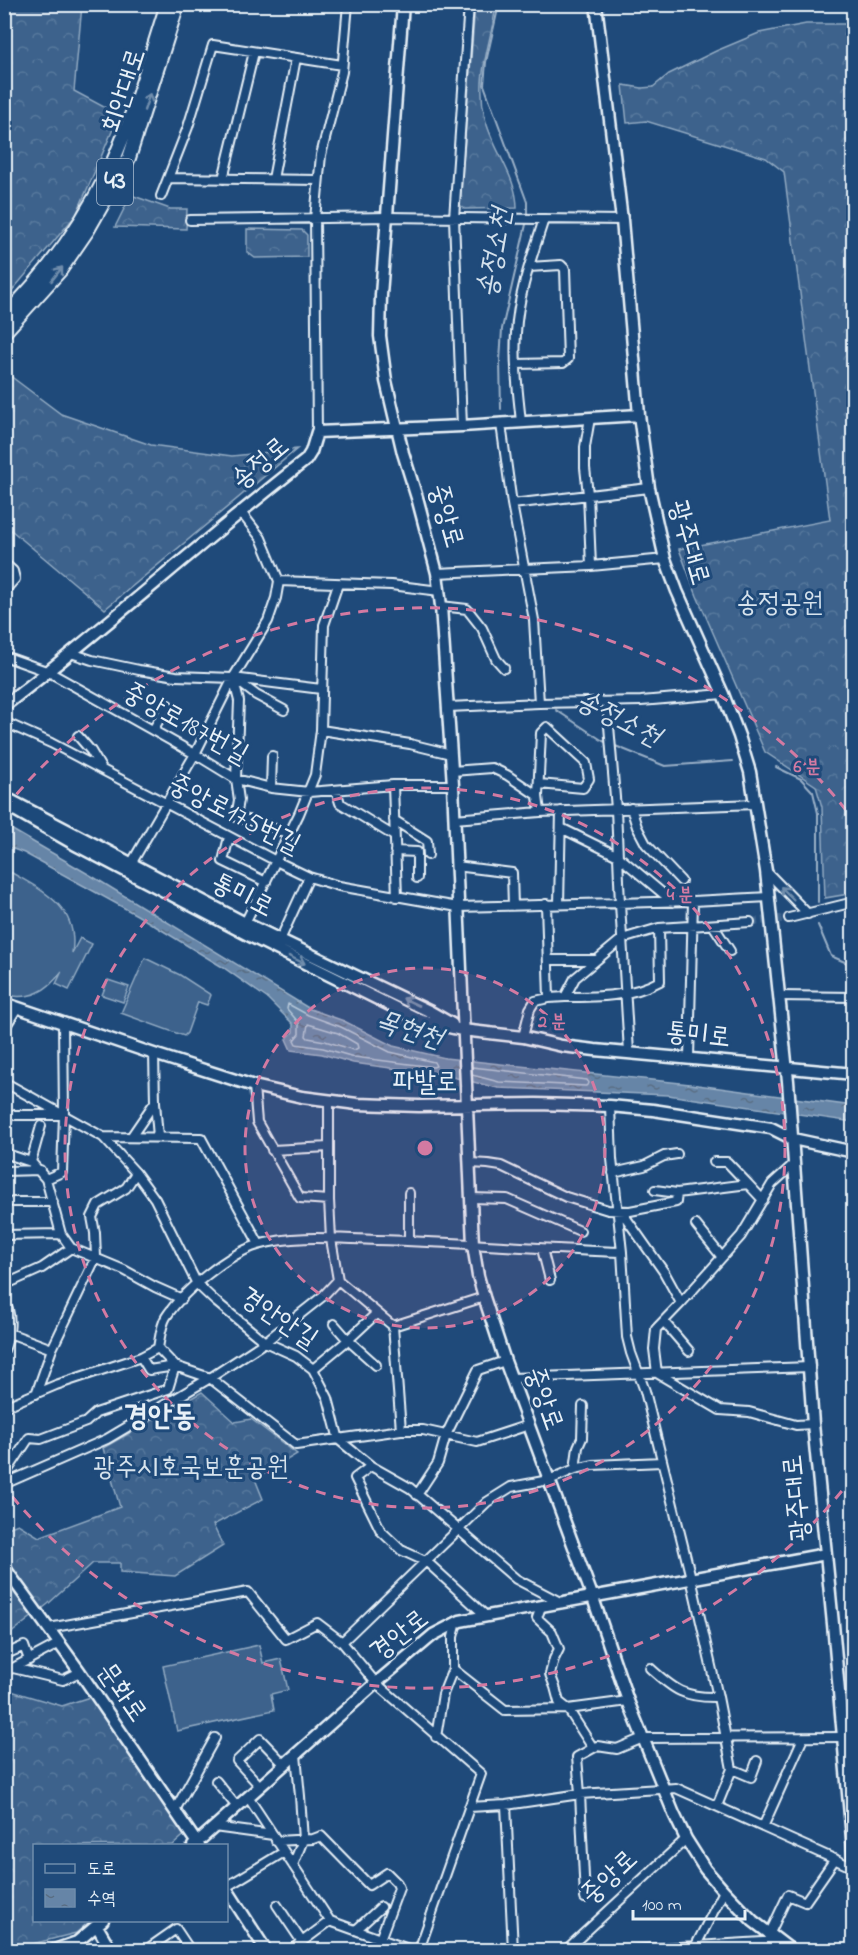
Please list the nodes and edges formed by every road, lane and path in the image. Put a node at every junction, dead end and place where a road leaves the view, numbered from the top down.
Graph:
1 (167, 4) edge
2 (178, 4) edge
3 (348, 4) edge
4 (403, 4) edge
5 (469, 4) edge
6 (596, 4) edge
7 (254, 52) junction
8 (296, 58) junction
9 (342, 65) junction
10 (169, 178) junction
11 (223, 178) junction
12 (273, 179) junction
13 (318, 180) junction
14 (161, 196) dead end
15 (388, 217) junction
16 (454, 218) junction
17 (315, 219) junction
18 (544, 219) junction
19 (190, 220) dead end
20 (622, 220) junction
21 (529, 267) junction
22 (4, 316) edge
23 (4, 333) edge
24 (516, 364) junction
25 (639, 415) junction
26 (590, 418) junction
27 (521, 422) junction
28 (501, 424) junction
29 (462, 426) junction
30 (397, 429) junction
31 (317, 432) junction
32 (649, 488) junction
33 (588, 494) junction
34 (512, 504) junction
35 (240, 511) junction
36 (665, 559) junction
37 (4, 563) edge
38 (591, 566) junction
39 (523, 568) junction
40 (437, 573) junction
41 (279, 581) junction
42 (338, 584) junction
43 (4, 591) edge
44 (440, 591) junction
45 (441, 606) junction
46 (71, 653) junction
47 (4, 656) edge
48 (4, 661) edge
49 (23, 662) junction
50 (504, 668) dead end
51 (49, 672) junction
52 (233, 678) junction
53 (321, 689) junction
54 (723, 693) junction
55 (7, 702) edge
56 (607, 702) junction
57 (539, 703) junction
58 (168, 705) dead end
59 (448, 707) junction
60 (284, 710) dead end
61 (4, 722) edge
62 (153, 730) junction
63 (321, 730) junction
64 (78, 735) dead end
65 (195, 754) junction
66 (451, 754) junction
67 (272, 756) dead end
68 (102, 769) junction
69 (452, 771) junction
70 (236, 779) junction
71 (539, 784) junction
72 (453, 785) junction
73 (393, 786) junction
74 (271, 788) junction
75 (336, 790) junction
76 (309, 792) junction
77 (4, 796) edge
78 (538, 796) junction
79 (165, 803) junction
80 (4, 804) edge
81 (756, 804) junction
82 (631, 808) junction
83 (616, 809) junction
84 (561, 811) junction
85 (540, 812) junction
86 (454, 819) junction
87 (394, 820) junction
88 (561, 828) junction
89 (289, 835) junction
90 (394, 836) junction
91 (229, 837) junction
92 (395, 851) junction
93 (428, 855) dead end
94 (618, 856) junction
95 (276, 861) junction
96 (131, 864) junction
97 (456, 866) junction
98 (766, 871) junction
99 (309, 877) junction
100 (417, 878) dead end
101 (681, 881) dead end
102 (266, 882) junction
103 (397, 897) junction
104 (769, 897) junction
105 (693, 901) junction
106 (673, 902) junction
107 (854, 902) edge
108 (546, 904) junction
109 (559, 904) junction
110 (620, 904) junction
111 (513, 906) junction
112 (458, 907) junction
113 (808, 914) junction
114 (789, 918) tunnel mouth
115 (750, 922) tunnel mouth
116 (245, 923) junction
117 (713, 925) junction
118 (693, 926) junction
119 (659, 928) junction
120 (622, 939) junction
121 (280, 940) junction
122 (730, 951) dead end
123 (548, 960) junction
124 (595, 960) junction
125 (625, 993) junction
126 (779, 996) junction
127 (854, 997) edge
128 (549, 998) junction
129 (565, 998) junction
130 (4, 1004) edge
131 (16, 1008) junction
132 (63, 1023) junction
133 (4, 1029) edge
134 (462, 1030) junction
135 (523, 1037) junction
136 (628, 1052) junction
137 (154, 1054) junction
138 (688, 1058) junction
139 (787, 1068) junction
140 (854, 1074) edge
141 (4, 1082) edge
142 (254, 1086) junction
143 (329, 1101) junction
144 (155, 1102) junction
145 (467, 1103) junction
146 (610, 1106) junction
147 (64, 1114) junction
148 (6, 1115) edge
149 (41, 1126) dead end
150 (4, 1133) edge
151 (792, 1135) junction
152 (103, 1137) junction
153 (131, 1137) junction
154 (158, 1137) junction
155 (329, 1147) junction
156 (272, 1150) junction
157 (854, 1152) edge
158 (4, 1154) edge
159 (676, 1154) dead end
160 (31, 1161) junction
161 (714, 1162) dead end
162 (470, 1163) junction
163 (795, 1163) junction
164 (40, 1170) junction
165 (4, 1171) edge
166 (136, 1173) junction
167 (613, 1173) junction
168 (46, 1179) junction
169 (748, 1184) junction
170 (655, 1190) dead end
171 (409, 1192) dead end
172 (677, 1193) junction
173 (471, 1197) junction
174 (329, 1200) junction
175 (763, 1200) junction
176 (13, 1202) dead end
177 (53, 1202) junction
178 (618, 1212) junction
179 (696, 1225) dead end
180 (580, 1231) dead end
181 (61, 1234) junction
182 (4, 1235) edge
183 (331, 1239) junction
184 (409, 1241) junction
185 (259, 1245) junction
186 (473, 1245) junction
187 (71, 1248) junction
188 (542, 1249) junction
189 (622, 1252) junction
190 (96, 1257) junction
191 (721, 1257) junction
192 (338, 1281) junction
193 (550, 1281) dead end
194 (197, 1284) junction
195 (4, 1285) edge
196 (484, 1298) junction
197 (182, 1299) junction
198 (4, 1302) edge
199 (681, 1303) junction
200 (377, 1313) junction
201 (664, 1322) junction
202 (334, 1324) dead end
203 (393, 1326) junction
204 (9, 1333) junction
205 (348, 1340) junction
206 (265, 1342) junction
207 (158, 1348) junction
208 (52, 1349) junction
209 (4, 1350) edge
210 (689, 1351) dead end
211 (141, 1357) junction
212 (505, 1361) junction
213 (376, 1365) dead end
214 (175, 1366) junction
215 (810, 1367) junction
216 (313, 1369) junction
217 (657, 1373) junction
218 (640, 1375) junction
219 (210, 1378) junction
220 (512, 1378) junction
221 (36, 1394) junction
222 (583, 1406) dead end
223 (4, 1407) edge
224 (813, 1424) junction
225 (529, 1425) junction
226 (401, 1430) junction
227 (446, 1435) junction
228 (339, 1440) junction
229 (662, 1462) junction
230 (371, 1466) junction
231 (575, 1469) junction
232 (4, 1476) edge
233 (549, 1480) junction
234 (4, 1484) edge
235 (417, 1495) junction
236 (459, 1531) junction
237 (826, 1554) junction
238 (427, 1562) junction
239 (4, 1567) edge
240 (691, 1578) junction
241 (593, 1598) junction
242 (562, 1603) junction
243 (539, 1613) junction
244 (486, 1616) junction
245 (457, 1622) junction
246 (49, 1628) junction
247 (342, 1642) junction
248 (58, 1644) junction
249 (4, 1654) edge
250 (29, 1660) junction
251 (13, 1668) junction
252 (650, 1668) dead end
253 (453, 1669) junction
254 (4, 1671) edge
255 (80, 1672) junction
256 (376, 1683) junction
257 (718, 1697) junction
258 (628, 1701) junction
259 (568, 1709) junction
260 (436, 1737) junction
261 (215, 1738) dead end
262 (643, 1738) junction
263 (727, 1738) junction
264 (803, 1738) junction
265 (848, 1738) edge
266 (593, 1748) junction
267 (296, 1755) junction
268 (757, 1761) dead end
269 (285, 1765) junction
270 (732, 1769) junction
271 (216, 1781) dead end
272 (260, 1786) junction
273 (663, 1790) junction
274 (580, 1794) junction
275 (248, 1797) junction
276 (506, 1805) junction
277 (717, 1806) junction
278 (237, 1807) junction
279 (469, 1808) junction
280 (175, 1810) junction
281 (213, 1827) junction
282 (763, 1827) junction
283 (274, 1838) junction
284 (686, 1839) junction
285 (303, 1840) junction
286 (197, 1844) edge
287 (284, 1852) junction
288 (835, 1858) junction
289 (854, 1862) edge
290 (293, 1865) junction
291 (854, 1868) edge
292 (228, 1887) edge
293 (228, 1891) edge
294 (724, 1892) junction
295 (585, 1898) dead end
296 (278, 1905) dead end
297 (381, 1907) dead end
298 (330, 1921) junction
299 (100, 1923) edge
300 (356, 1930) junction
301 (773, 1938) junction
302 (380, 1939) junction
303 (302, 1942) junction
304 (695, 1948) edge
305 (714, 1948) edge
306 (54, 1950) edge
307 (111, 1950) edge
308 (146, 1950) edge
309 (190, 1950) edge
310 (266, 1950) edge
311 (291, 1950) edge
312 (376, 1950) edge
313 (411, 1950) edge
314 (419, 1950) edge
315 (513, 1950) edge
316 (566, 1950) edge
317 (629, 1950) edge
318 (790, 1950) edge

1 - 22 main road, 회안대로 / 43
23 -> 2 main road, 회안대로 / 43
3 - 9 street
4 - 15 street, 중앙로
5 - 16 street
6 - 20 street, 광주대로
7 - 8 street
7 - 10 street
7 - 11 street
8 - 9 street
8 - 12 street
9 - 13 street
10 - 11 street
10 - 14 street
11 - 12 street
12 - 13 street
13 - 17 street
15 - 16 street
15 - 17 street
15 - 30 street, 중앙로
16 - 18 street
16 - 29 street
17 - 19 street
17 - 31 street
18 - 20 street
18 - 21 street
20 - 25 street, 광주대로
21 - 24 street
21 - 24 street
24 - 27 street
25 - 26 street, 송정로
25 - 32 street, 광주대로
26 - 27 street, 송정로
26 - 33 street
27 - 28 street, 송정로
28 - 29 street, 송정로
28 - 34 street
29 - 30 street, 송정로
30 - 31 street, 송정로
30 - 40 street, 중앙로
31 - 35 street, 송정로
32 - 33 street
32 - 36 street, 광주대로
33 - 34 street
33 - 38 street
34 - 39 street
35 - 41 street
35 - 46 street, 송정로
36 - 38 street
36 - 54 street, 광주대로
37 - 43 street
38 - 39 street
39 - 40 street
39 - 57 street
40 - 44 street, 중앙로
41 - 42 street
41 - 52 street
42 - 44 street
42 - 53 street
44 - 45 street, 중앙로
45 - 50 street
45 - 59 street, 중앙로
46 - 51 street, 송정로
46 - 52 street
47 - 49 street
48 - 49 street
49 - 51 street, 중앙로187번길
51 - 55 street, 송정로
51 - 62 street, 중앙로187번길
52 - 53 street
52 - 60 street
52 - 65 street
52 - 70 street
53 - 63 street
54 - 56 street
54 - 81 street, 광주대로
56 - 57 street
56 - 83 street
57 - 59 street
58 - 62 street
59 - 66 street, 중앙로
61 - 68 street, 중앙로175번길
62 - 65 street, 중앙로187번길
63 - 66 street
63 - 76 street
64 - 68 street
65 - 70 street, 중앙로187번길
65 - 79 street
66 - 69 street, 중앙로
67 - 74 street
68 - 79 street, 중앙로175번길
69 - 72 street, 중앙로
69 - 78 street
70 - 74 street, 중앙로187번길
70 - 89 street
71 - 71 street
71 - 78 street
72 - 73 street, 중앙로187번길
72 - 86 street, 중앙로
73 - 75 street, 중앙로187번길
73 - 87 street
74 - 76 street, 중앙로187번길
75 - 76 street, 중앙로187번길
75 - 90 street
76 - 89 street
77 - 96 street, 통미로
78 - 85 street
79 - 91 street, 중앙로175번길
79 - 96 street
80 -> 134 street, 통미로
81 - 82 street
81 - 98 street, 광주대로
82 - 83 street
82 - 101 street
83 - 84 street
83 - 94 street
84 - 85 street
84 - 88 street
85 - 86 street
86 - 97 street, 중앙로
87 - 90 street
87 - 93 street
88 - 94 street
88 - 109 street
89 - 95 street
90 - 92 street
91 - 95 street, 중앙로175번길
91 - 102 street
92 - 100 street
92 - 103 street
94 - 106 street
94 - 110 street
95 - 99 street, 중앙로175번길
95 - 102 street
96 - 116 street, 통미로
97 - 111 street
97 - 112 street, 중앙로
98 - 104 street, 광주대로
113 -> 98 street
99 - 103 street, 중앙로175번길
99 - 121 street
102 - 116 street
103 - 112 street, 중앙로175번길
104 - 105 street, 중앙로175번길
104 - 126 street, 광주대로
105 - 106 street, 중앙로175번길
105 - 118 street
106 - 110 street, 중앙로175번길
107 - 113 street
108 - 109 street, 중앙로175번길
108 - 111 street, 중앙로175번길
108 - 123 street
109 - 110 street, 중앙로175번길
110 - 120 street
111 - 112 street, 중앙로175번길
112 - 134 street, 중앙로
113 - 114 street
115 - 117 street
116 - 121 street, 통미로
117 - 118 street
117 - 122 street
118 - 119 street
118 - 138 street
119 - 120 street
119 - 125 street
120 - 124 street
120 - 125 street
134 -> 121 street, 통미로
123 - 124 street
123 - 128 street
124 - 129 street
125 - 129 street
125 - 136 street
126 - 127 street
126 - 139 street, 광주대로
128 - 129 street
128 - 135 street
130 - 131 street, 파발로
131 - 132 street, 파발로
131 - 133 street
132 - 137 street, 파발로
132 - 147 street
134 - 135 street, 통미로
134 - 145 street, 중앙로
135 - 136 street, 통미로
136 - 138 street, 통미로
137 - 142 street, 파발로
137 - 144 street
138 - 139 street, 통미로
139 - 140 street, 통미로
139 - 151 street, 광주대로
141 - 147 street, 경안안길
142 - 143 street, 파발로
142 - 156 street
143 - 145 street, 파발로
143 - 155 street
144 - 153 street
144 - 154 street
145 - 146 street, 파발로
145 - 162 street, 중앙로
146 - 151 street, 파발로
146 - 167 street
147 - 148 street
147 - 152 street, 경안안길
147 - 168 street
148 - 150 street
149 - 160 street
151 - 157 street, 파발로
151 - 163 street, 광주대로
152 - 153 street
152 - 166 street, 경안안길
153 - 154 street
154 - 185 street
155 - 156 street
155 - 174 street
156 - 174 street
158 - 160 street
159 - 167 street
160 - 164 street
161 - 169 street
162 - 173 street, 중앙로
162 - 178 street
163 - 175 street
163 - 215 street, 광주대로
164 - 165 street
164 - 168 street
166 - 190 street
166 - 194 street, 경안안길
167 - 178 street
168 - 177 street
169 - 172 street
169 - 175 street
170 - 172 street
171 - 184 street
172 - 178 street
173 - 180 street
173 - 186 street, 중앙로
174 - 183 street
175 - 191 street
176 - 177 street
177 - 181 street
178 - 189 street
178 - 199 street
179 - 191 street
181 - 182 street
181 - 187 street
183 - 184 street
183 - 185 street
183 - 192 street
184 - 186 street
185 - 194 street
186 - 188 street
186 - 196 street, 중앙로
187 - 190 street
187 - 195 street
188 - 189 street
188 - 193 street
189 - 218 street
190 - 197 street
190 - 208 street
191 - 199 street
192 - 200 street
192 - 206 street
194 - 197 street
194 - 206 street, 경안안길
196 - 203 street
196 - 212 street, 중앙로
197 - 207 street
198 - 204 street
199 - 201 street
200 - 203 street
200 - 205 street
201 - 210 street
201 - 217 street
202 - 205 street
203 - 226 street
204 - 208 street
204 - 209 street
205 - 213 street
205 - 216 street
206 - 216 street, 경안안길
206 - 219 street
207 - 211 street
207 - 214 street
208 - 221 street
211 - 214 street
211 - 221 street
212 - 220 street, 중앙로
212 - 227 street
214 - 219 street
214 - 232 street
215 - 217 street
215 - 224 street, 광주대로
216 - 228 street, 경안안길
217 - 218 street
217 - 224 street
218 - 220 street
218 - 229 street
219 - 228 street
219 - 234 street
220 - 225 street, 중앙로
221 - 223 street
222 - 231 street
224 - 237 street, 광주대로
225 - 227 street
225 - 233 street, 중앙로
226 - 227 street
226 - 228 street
227 - 235 street
228 - 230 street
229 - 231 street
229 - 240 street
230 - 235 street
230 - 238 street
231 - 233 street
233 - 236 street
233 - 241 street, 중앙로
235 - 236 street
236 - 238 street
236 - 242 street
237 - 240 street, 경안로
237 - 265 street, 광주대로
238 - 244 street
238 - 247 street
239 - 246 street, 문화로
240 - 241 street, 경안로
240 - 257 street
241 - 242 street, 경안로
241 - 258 street, 중앙로
242 - 243 street, 경안로
243 - 244 street, 경안로
243 - 259 street
244 - 245 street, 경안로
245 - 253 street
245 - 256 street, 경안로
246 - 247 street
246 - 248 street, 문화로
247 - 256 street
248 - 250 street
248 - 255 street, 문화로
249 - 250 street
250 - 251 street
251 - 254 street
251 - 255 street
252 - 257 street
253 - 259 street
253 - 260 street
255 - 280 street, 문화로
256 - 260 street
256 - 267 street, 경안로
257 - 263 street
258 - 259 street
258 - 262 street, 중앙로
259 - 266 street
260 - 279 street
261 - 280 street
262 - 263 street
262 - 266 street
262 - 273 street, 중앙로
263 - 264 street
263 - 270 street
264 - 265 street
264 - 282 street
265 - 289 street, 광주대로
266 - 274 street, 중앙로
267 - 269 street, 경안로
267 - 285 street
268 - 270 street
269 - 272 street, 경안로
269 - 272 street
270 - 277 street
271 - 278 street
272 - 275 street, 경안로
273 - 274 street
273 - 277 street
273 - 284 street, 중앙로
274 - 276 street
274 - 295 street, 중앙로
275 - 278 street, 경안로
275 - 283 street
276 - 279 street
276 - 315 street
277 - 282 street
278 - 281 street, 경안로
279 - 314 street
280 - 286 street, 문화로
281 - 283 street
281 - 286 street, 경안로
282 - 288 street
283 - 285 street
283 - 287 street
284 - 294 street, 중앙로
284 - 316 street, 중앙로
285 - 290 street
285 - 302 street
287 - 290 street
287 - 292 street
288 - 291 street
288 - 301 street
290 - 298 street
293 - 310 street
294 - 301 street, 중앙로
294 - 304 street
296 - 303 street
297 - 300 street
298 - 300 street
298 - 303 street
299 - 306 street
299 - 307 street
300 - 302 street
301 - 305 street
301 - 318 street, 중앙로
302 - 312 street
302 - 313 street
303 - 311 street
304 - 305 street
304 - 317 street
308 - 309 street

